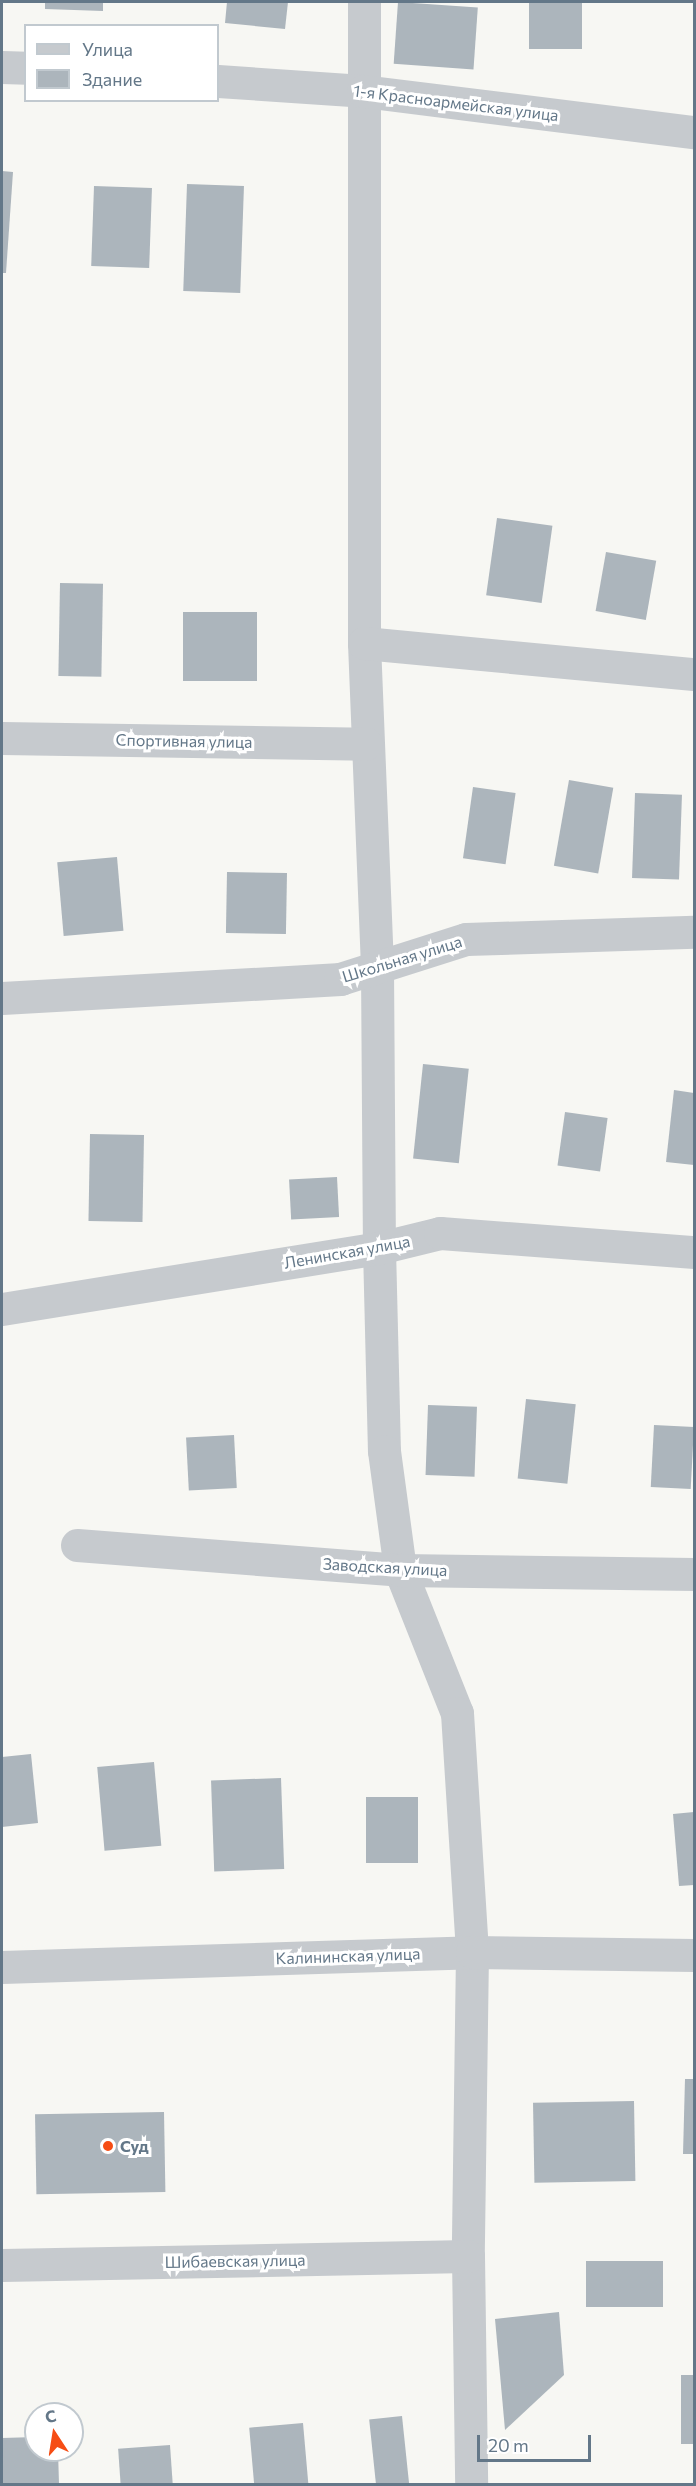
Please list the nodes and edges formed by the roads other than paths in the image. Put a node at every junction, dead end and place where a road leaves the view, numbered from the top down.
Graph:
1 (364, 2) edge
2 (2, 67) edge
3 (24, 68) edge
4 (219, 81) edge
5 (363, 91) junction
6 (694, 132) edge
7 (364, 643) junction
8 (694, 674) edge
9 (2, 738) edge
10 (366, 744) junction
11 (694, 932) edge
12 (377, 968) junction
13 (2, 998) edge
14 (379, 1248) junction
15 (694, 1252) edge
16 (2, 1310) edge
17 (77, 1545) dead end
18 (400, 1570) junction
19 (694, 1574) edge
20 (472, 1952) junction
21 (694, 1955) edge
22 (2, 1967) edge
23 (468, 2256) junction
24 (2, 2265) edge
25 (471, 2484) edge

1 - 5 street
2 - 3 street
4 - 5 street, 1-я Красноармейская улица
5 - 6 street, 1-я Красноармейская улица
5 - 7 street
7 - 8 street
7 - 10 street
9 - 10 street, Спортивная улица
10 - 12 street
11 - 12 street, Школьная улица
12 - 13 street, Школьная улица
12 - 14 street
14 - 15 street, Ленинская улица
14 - 16 street, Ленинская улица
14 - 18 street
17 - 18 street, Заводская улица
18 - 19 street, Заводская улица
18 - 20 street
20 - 21 street, Калининская улица
20 - 22 street, Калининская улица
20 - 23 street
23 - 24 street, Шибаевская улица
23 - 25 street

